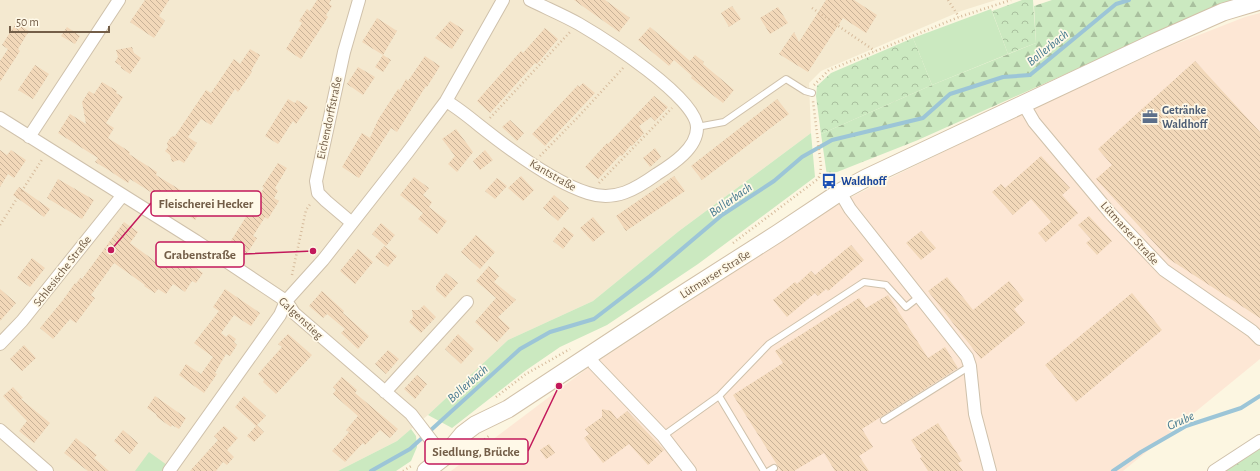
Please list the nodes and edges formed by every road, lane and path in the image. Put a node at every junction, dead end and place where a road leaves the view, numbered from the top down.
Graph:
1 (119, 0) edge
2 (359, 0) edge
3 (503, 0) edge
4 (530, 0) edge
5 (948, 0) edge
6 (1011, 0) edge
7 (1260, 1) edge
8 (812, 8) dead end
9 (959, 17) junction
10 (578, 23) junction
11 (875, 51) junction
12 (632, 58) junction
13 (812, 93) junction
14 (680, 100) junction
15 (446, 101) junction
16 (1023, 103) junction
17 (0, 118) edge
18 (481, 127) junction
19 (697, 127) junction
20 (29, 137) junction
21 (49, 149) junction
22 (533, 164) junction
23 (821, 166) dead end
24 (840, 192) junction
25 (318, 193) junction
26 (589, 194) junction
27 (122, 196) junction
28 (352, 223) junction
29 (0, 225) edge
30 (300, 285) junction
31 (920, 296) junction
32 (286, 301) junction
33 (467, 302) dead end
34 (1260, 339) edge
35 (0, 344) edge
36 (589, 355) junction
37 (970, 366) junction
38 (385, 392) junction
39 (719, 396) junction
40 (884, 420) dead end
41 (0, 430) edge
42 (492, 434) dead end
43 (663, 436) junction
44 (1260, 441) edge
45 (440, 451) junction
46 (468, 452) dead end
47 (47, 471) edge
48 (170, 471) edge
49 (426, 471) edge
50 (690, 471) edge
51 (764, 471) edge
52 (990, 471) edge
53 (1214, 471) edge

1 - 20 street
2 - 25 street, Eichendorffstraße
3 - 15 street
4 - 10 street
5 - 9 path
6 - 9 path
7 - 16 main road, Lütmarser Straße
8 - 11 path
9 - 11 path
10 - 12 street
10 - 18 path
11 - 13 path
12 - 14 street
12 - 22 path
13 - 19 lane
13 - 23 path
14 - 19 street
14 - 26 path
15 - 18 street, Kantstraße
15 - 28 street
16 - 24 main road, Lütmarser Straße
16 - 34 street, Lütmarser Straße
17 - 20 street, Galgenstieg
18 - 22 street, Kantstraße
19 - 26 street, Kantstraße
20 - 21 street, Galgenstieg
21 - 27 street, Galgenstieg
21 - 29 path
22 - 26 street, Kantstraße
24 - 31 street
24 - 36 main road, Lütmarser Straße
25 - 28 street
25 - 30 path
27 - 32 street, Galgenstieg
27 - 35 street, Schlesische Straße
28 - 30 street
30 - 32 street
31 - 37 street
31 - 39 lane
32 - 38 street, Galgenstieg
32 - 48 street
33 - 38 street
36 - 43 street
36 - 45 main road, Lütmarser Straße
37 - 40 lane
37 - 52 street
38 - 45 street, Galgenstieg
39 - 43 lane
39 - 51 lane
41 - 47 street
42 - 46 path
43 - 50 street
44 - 53 street
45 - 49 main road, Lütmarser Straße

